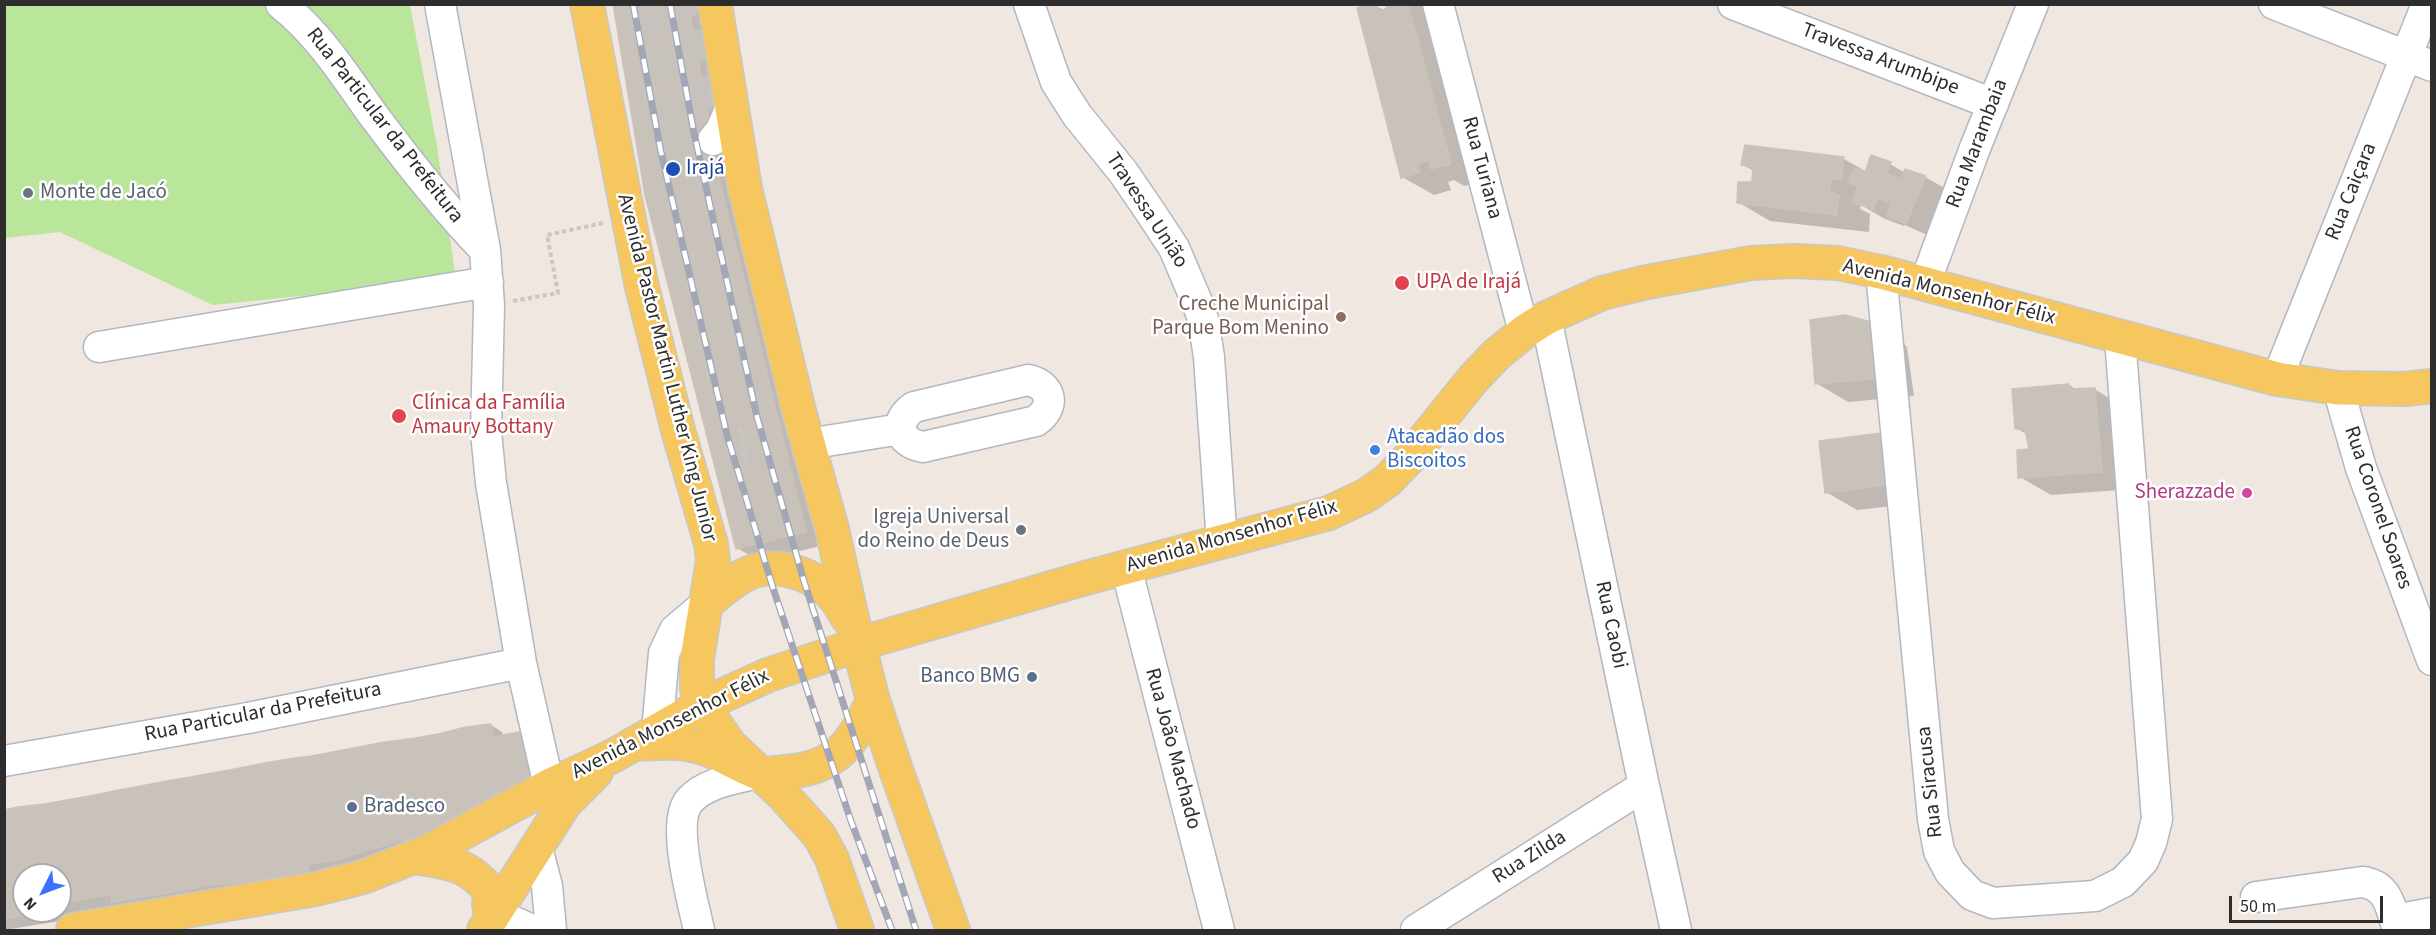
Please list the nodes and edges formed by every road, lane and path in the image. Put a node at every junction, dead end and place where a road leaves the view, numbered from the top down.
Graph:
1 (281, 4) edge
2 (440, 4) edge
3 (587, 4) edge
4 (715, 4) edge
5 (1029, 4) edge
6 (1733, 4) edge
7 (2033, 4) edge
8 (2274, 4) edge
9 (2427, 4) edge
10 (1440, 8) edge
11 (2419, 61) edge
12 (1993, 104) junction
13 (731, 107) junction
14 (713, 140) tunnel mouth
15 (626, 210) junction
16 (485, 250) junction
17 (1881, 272) junction
18 (1925, 283) junction
19 (488, 293) junction
20 (1535, 325) junction
21 (2120, 338) junction
22 (99, 347) dead end
23 (2277, 379) junction
24 (2432, 386) edge
25 (2338, 388) junction
26 (740, 429) dead end
27 (901, 429) dead end
28 (808, 444) junction
29 (748, 466) dead end
30 (1222, 543) junction
31 (1126, 567) junction
32 (707, 603) junction
33 (856, 636) junction
34 (2432, 660) edge
35 (521, 663) junction
36 (873, 700) junction
37 (702, 705) junction
38 (635, 744) junction
39 (4, 761) edge
40 (758, 773) junction
41 (549, 786) junction
42 (1644, 786) junction
43 (537, 848) junction
44 (415, 857) junction
45 (2256, 897) dead end
46 (489, 913) edge
47 (2432, 913) edge
48 (2397, 925) edge
49 (73, 930) edge
50 (532, 930) edge
51 (551, 930) edge
52 (699, 930) edge
53 (857, 930) edge
54 (953, 930) edge
55 (1219, 930) edge
56 (1416, 930) edge
57 (1677, 930) edge

1 - 16 street, Rua Particular da Prefeitura
2 - 16 street, Rua Particular da Prefeitura
3 - 15 main road, Avenida Pastor Martin Luther King Junior
4 - 13 main road
5 - 30 street, Travessa União
6 - 12 street, Travessa Arumbipe
7 - 12 street, Rua Marambaia
8 - 11 street
9 - 11 street, Rua Caiçara
10 - 20 street, Rua Turiana
11 - 23 street, Rua Caiçara
12 - 18 street, Rua Marambaia
13 - 14 street
13 - 28 main road
15 - 19 path
15 - 32 main road, Avenida Pastor Martin Luther King Junior
16 - 19 street, Rua Particular da Prefeitura
17 - 18 main road, Avenida Monsenhor Félix
17 - 20 main road, Avenida Monsenhor Félix
17 - 21 street, Rua Siracusa
18 - 21 main road, Avenida Monsenhor Félix
19 - 22 street
19 - 35 street, Rua Particular da Prefeitura
20 - 30 main road, Avenida Monsenhor Félix
20 - 42 street, Rua Caobi
21 - 23 main road, Avenida Monsenhor Félix
23 - 25 main road, Avenida Monsenhor Félix
24 - 25 main road, Avenida Monsenhor Félix
25 - 34 street, Rua Coronel Soares
26 - 29 path
27 - 28 street
28 - 33 main road
30 - 31 main road, Avenida Monsenhor Félix
31 - 33 main road, Avenida Monsenhor Félix
31 - 55 street, Rua João Machado
32 - 33 main road
32 - 37 main road, Avenida Pastor Martin Luther King Junior
32 - 38 street
33 - 36 main road
33 - 37 main road, Avenida Monsenhor Félix
35 - 39 street, Rua Particular da Prefeitura
35 - 41 street, Rua Particular da Prefeitura
36 - 40 main road
36 - 54 main road
37 - 38 main road, Avenida Monsenhor Félix
37 - 40 main road, Avenida Pastor Martin Luther King Junior
38 - 40 main road
38 - 41 main road, Avenida Monsenhor Félix
38 - 43 main road
40 - 52 street
40 - 53 main road, Avenida Pastor Martin Luther King Junior
41 - 44 main road, Avenida Monsenhor Félix
41 - 46 main road
42 - 56 street, Rua Zilda
42 - 57 street, Rua Caobi
43 - 46 main road
43 - 51 street
44 - 46 main road
44 - 49 main road, Avenida Monsenhor Félix
45 - 48 street
46 - 50 street
47 - 48 street

